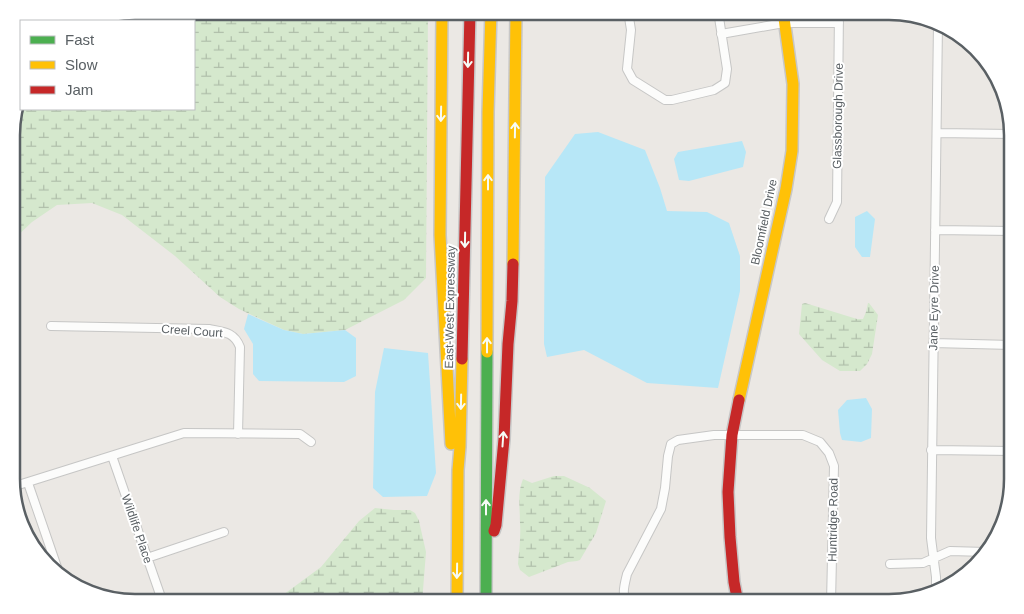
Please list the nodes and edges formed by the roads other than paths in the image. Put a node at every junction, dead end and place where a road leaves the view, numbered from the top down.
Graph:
1 (442, 20) edge
2 (470, 20) edge
3 (491, 20) edge
4 (516, 20) edge
5 (629, 20) edge
6 (719, 20) edge
7 (784, 20) edge
8 (839, 23) joint
9 (784, 24) junction
10 (938, 31) edge
11 (721, 34) junction
12 (937, 133) junction
13 (1004, 134) edge
14 (829, 219) dead end
15 (935, 230) junction
16 (1004, 231) edge
17 (51, 326) dead end
18 (933, 343) junction
19 (1004, 344) edge
20 (238, 434) junction
21 (732, 435) junction
22 (311, 442) dead end
23 (931, 450) junction
24 (1004, 451) edge
25 (112, 456) junction
26 (458, 470) junction
27 (28, 482) junction
28 (20, 485) edge
29 (224, 532) dead end
30 (977, 552) edge
31 (486, 556) junction
32 (147, 558) junction
33 (934, 558) junction
34 (55, 562) edge
35 (890, 564) dead end
36 (936, 584) edge
37 (160, 594) edge
38 (456, 594) edge
39 (486, 594) edge
40 (624, 594) edge
41 (736, 594) edge
42 (830, 594) edge

1 -> 26 main road
2 -> 26 main road, East-West Expressway
31 -> 3 main road
31 -> 4 main road
5 - 11 street
6 - 11 street
7 - 9 main road, Bloomfield Drive
8 - 9 street
8 - 14 street, Glassborough Drive
9 - 11 street
9 - 21 main road, Bloomfield Drive
10 - 12 street, Jane Eyre Drive
12 - 13 street
12 - 15 street, Jane Eyre Drive
15 - 16 street
15 - 18 street, Jane Eyre Drive
17 - 20 street, Creel Court
18 - 19 street
18 - 23 street, Jane Eyre Drive
20 - 22 street
20 - 25 street
21 - 40 street
21 - 41 main road, Bloomfield Drive
21 - 42 street, Huntridge Road
23 - 24 street
23 - 33 street, Jane Eyre Drive
25 - 27 street
25 - 32 street, Wildlife Place
26 -> 38 main road, East-West Expressway
27 - 28 street
27 - 34 street
29 - 32 street
30 - 33 street
31 - 39 main road
32 - 37 street, Wildlife Place
33 - 35 street
33 - 36 street, Jane Eyre Drive

